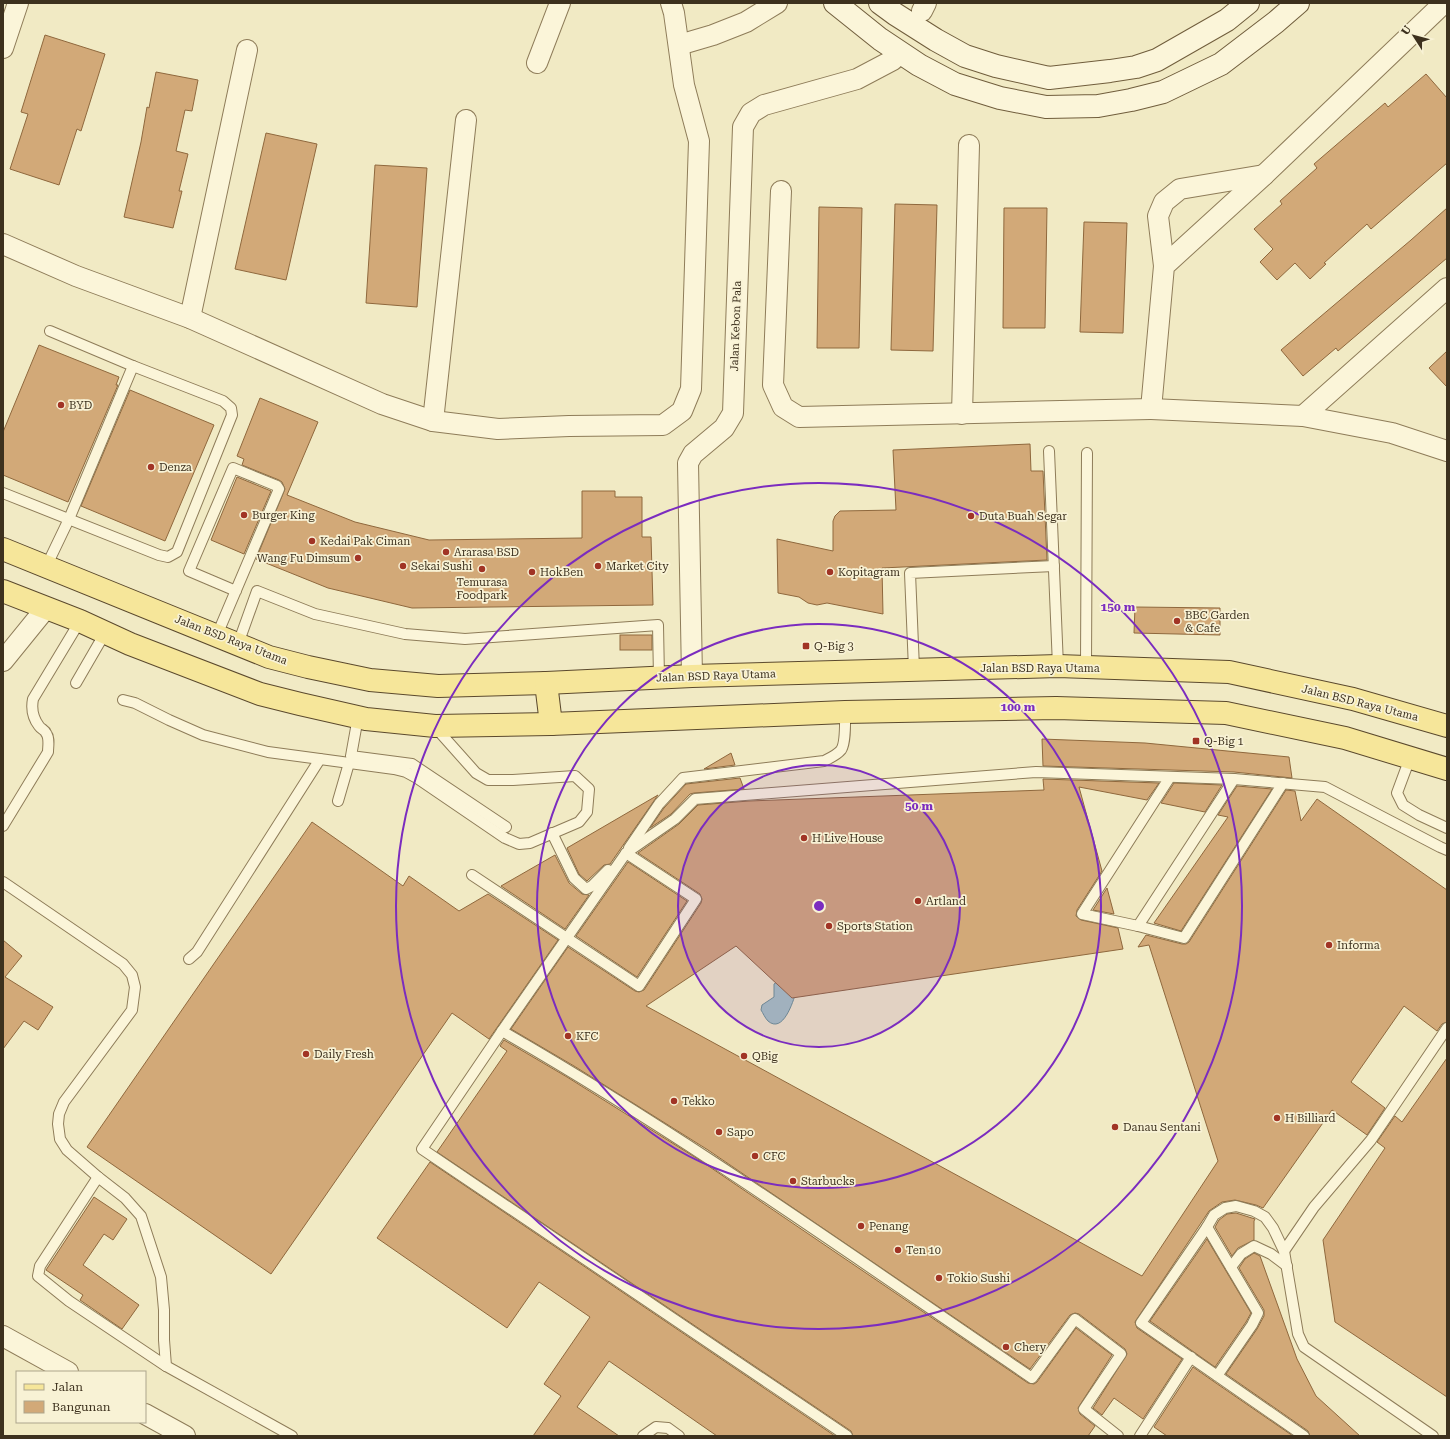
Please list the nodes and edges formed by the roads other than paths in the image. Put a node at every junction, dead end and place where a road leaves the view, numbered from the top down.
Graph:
1 (18, 3) edge
2 (560, 3) edge
3 (671, 3) edge
4 (777, 3) edge
5 (835, 3) edge
6 (880, 3) edge
7 (1248, 3) edge
8 (1298, 3) edge
9 (1444, 3) edge
10 (679, 45) junction
11 (3, 48) edge
12 (247, 50) dead end
13 (893, 60) tunnel mouth
14 (537, 63) dead end
15 (1049, 78) junction
16 (1046, 107) junction
17 (466, 120) dead end
18 (969, 145) dead end
19 (1264, 175) junction
20 (781, 191) dead end
21 (3, 244) edge
22 (1164, 266) junction
23 (1447, 288) edge
24 (190, 318) junction
25 (50, 331) dead end
26 (133, 366) junction
27 (1151, 409) junction
28 (962, 414) junction
29 (1303, 416) junction
30 (433, 421) junction
31 (1049, 451) dead end
32 (1447, 451) edge
33 (1087, 453) dead end
34 (3, 493) edge
35 (69, 519) junction
36 (3, 549) edge
37 (1054, 566) junction
38 (46, 567) junction
39 (3, 591) edge
40 (236, 591) junction
41 (46, 608) junction
42 (80, 621) junction
43 (105, 633) junction
44 (217, 635) junction
45 (238, 644) junction
46 (3, 661) edge
47 (1058, 666) junction
48 (1086, 666) junction
49 (914, 669) junction
50 (692, 676) junction
51 (659, 678) junction
52 (76, 683) dead end
53 (546, 683) junction
54 (123, 700) dead end
55 (845, 712) junction
56 (358, 717) junction
57 (551, 724) junction
58 (435, 726) junction
59 (1447, 726) edge
60 (1410, 758) junction
61 (320, 759) junction
62 (349, 764) junction
63 (1447, 769) edge
64 (1170, 777) junction
65 (1234, 779) junction
66 (1283, 783) junction
67 (338, 801) dead end
68 (3, 826) edge
69 (506, 827) dead end
70 (1447, 828) edge
71 (552, 833) junction
72 (1447, 850) edge
73 (626, 853) junction
74 (472, 875) dead end
75 (3, 882) edge
76 (1138, 926) junction
77 (567, 938) junction
78 (189, 959) dead end
79 (1447, 1028) edge
80 (502, 1031) junction
81 (98, 1177) junction
82 (1207, 1227) junction
83 (1284, 1251) junction
84 (1286, 1266) junction
85 (1231, 1268) junction
86 (3, 1336) edge
87 (1191, 1358) junction
88 (166, 1366) junction
89 (66, 1371) edge
90 (1217, 1376) junction
91 (146, 1415) edge
92 (185, 1436) edge
93 (292, 1436) edge
94 (643, 1436) edge
95 (679, 1436) edge
96 (847, 1436) edge
97 (1118, 1436) edge
98 (1140, 1436) edge
99 (1304, 1436) edge
100 (1433, 1436) edge

1 - 11 street
2 - 14 street
3 - 10 street
4 - 10 street
5 - 16 street
6 - 15 street
7 - 15 street
8 - 16 street
9 - 19 street
10 - 30 street
12 - 24 street
13 - 50 street, Jalan Kebon Pala
15 - 16 street
17 - 30 street
18 - 28 street
19 - 22 street
19 - 22 street
20 - 28 street
21 - 24 street
22 - 27 street
23 - 29 street
24 - 30 street
25 - 26 lane
26 - 35 lane
26 - 35 lane
27 - 28 street
27 - 29 street
29 - 32 street
31 - 37 lane
33 - 48 lane
34 - 35 lane
35 - 38 lane
36 - 38 main road, Jalan BSD Raya Utama
37 - 47 lane
37 - 49 lane
38 - 44 main road, Jalan BSD Raya Utama
39 - 41 main road
40 - 40 lane
40 - 44 lane
41 - 42 main road
41 - 46 street
42 - 43 main road
42 - 68 lane
43 - 52 lane
43 - 56 main road
44 - 45 main road, Jalan BSD Raya Utama
45 - 51 lane
45 - 53 main road, Jalan BSD Raya Utama
47 - 48 main road, Jalan BSD Raya Utama
47 - 49 main road, Jalan BSD Raya Utama
48 - 59 main road, Jalan BSD Raya Utama
49 - 50 main road, Jalan BSD Raya Utama
50 - 51 main road, Jalan BSD Raya Utama
51 - 53 main road, Jalan BSD Raya Utama
53 - 57 main road
54 - 61 lane
55 - 57 main road
55 - 60 main road
55 - 73 lane
56 - 58 main road
56 - 69 lane
57 - 58 main road
58 - 71 lane
60 - 63 main road
60 - 70 lane
61 - 62 lane
61 - 78 lane
62 - 67 lane
62 - 71 lane
64 - 65 lane
64 - 73 lane
64 - 76 lane
65 - 66 lane
65 - 76 lane
66 - 72 lane
66 - 76 lane
71 - 73 lane
73 - 77 lane
73 - 77 lane
74 - 77 lane
75 - 81 lane
77 - 80 lane
79 - 83 lane
80 - 96 lane
80 - 97 lane
81 - 88 lane
81 - 88 lane
82 - 83 lane
82 - 85 lane
82 - 87 lane
83 - 84 lane
84 - 85 lane
84 - 100 lane
85 - 90 lane
86 - 89 street
87 - 90 lane
87 - 98 lane
88 - 93 lane
90 - 99 lane
91 - 92 street
94 - 95 lane

